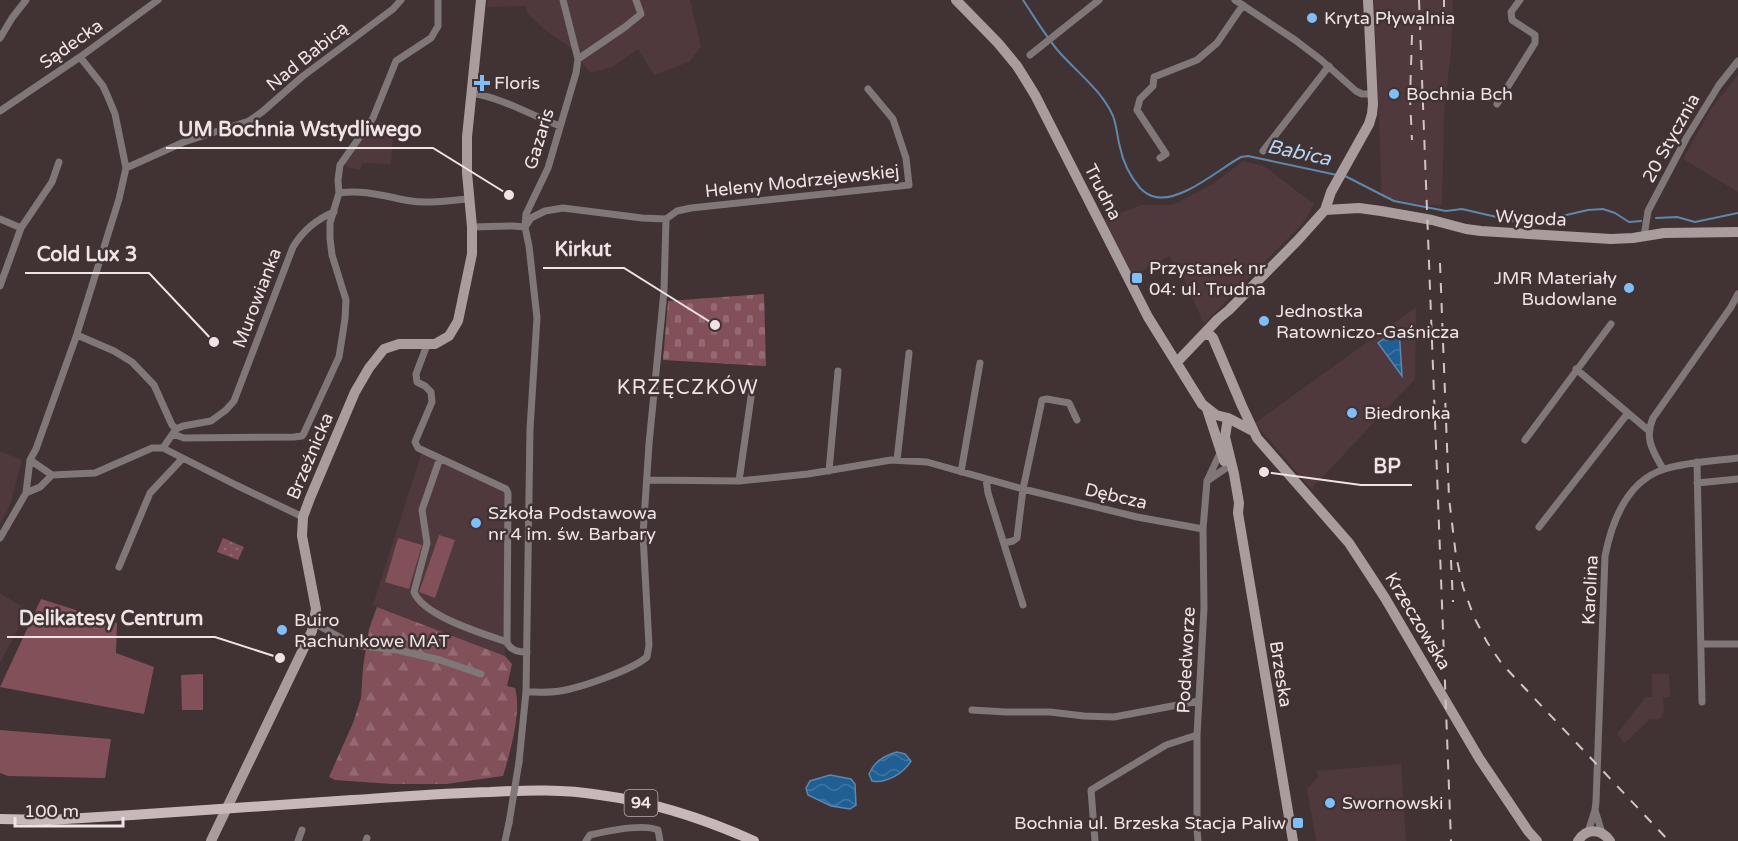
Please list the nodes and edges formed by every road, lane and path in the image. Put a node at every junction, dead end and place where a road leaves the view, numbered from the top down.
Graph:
1 (26, 0) edge
2 (158, 0) edge
3 (401, 0) edge
4 (438, 0) edge
5 (482, 0) edge
6 (563, 0) edge
7 (636, 0) edge
8 (956, 0) edge
9 (1098, 0) edge
10 (1235, 0) edge
11 (1368, 0) edge
12 (1520, 0) edge
13 (1244, 5) junction
14 (0, 38) edge
15 (1030, 55) dead end
16 (80, 57) junction
17 (578, 59) junction
18 (1738, 61) edge
19 (1329, 66) junction
20 (868, 89) dead end
21 (471, 93) junction
22 (1372, 94) junction
23 (1497, 104) dead end
24 (0, 111) edge
25 (560, 126) junction
26 (1263, 151) dead end
27 (1160, 158) dead end
28 (59, 162) dead end
29 (126, 168) junction
30 (339, 193) junction
31 (469, 199) junction
32 (1325, 210) junction
33 (334, 213) junction
34 (0, 219) edge
35 (666, 219) junction
36 (472, 227) junction
37 (525, 227) junction
38 (21, 228) junction
39 (1738, 232) edge
40 (1644, 236) junction
41 (0, 286) edge
42 (1738, 294) edge
43 (1611, 324) dead end
44 (77, 335) junction
45 (1208, 336) junction
46 (427, 345) junction
47 (909, 353) dead end
48 (1177, 362) junction
49 (980, 363) dead end
50 (1576, 369) junction
51 (838, 371) dead end
52 (753, 383) dead end
53 (1239, 400) junction
54 (1207, 409) junction
55 (1628, 413) junction
56 (1228, 418) junction
57 (1077, 420) dead end
58 (1648, 430) junction
59 (1253, 431) junction
60 (174, 432) junction
61 (1525, 440) dead end
62 (163, 448) junction
63 (1221, 451) junction
64 (440, 458) junction
65 (1738, 458) edge
66 (182, 459) junction
67 (30, 460) junction
68 (897, 460) junction
69 (1697, 462) junction
70 (1229, 465) junction
71 (1664, 469) junction
72 (830, 471) junction
73 (961, 472) junction
74 (52, 475) junction
75 (986, 479) junction
76 (1738, 479) edge
77 (647, 480) junction
78 (739, 481) junction
79 (1207, 481) junction
80 (1697, 483) junction
81 (1023, 489) junction
82 (26, 493) junction
83 (303, 517) junction
84 (1539, 527) dead end
85 (1203, 529) junction
86 (0, 538) edge
87 (1004, 543) junction
88 (119, 567) dead end
89 (1023, 604) dead end
90 (315, 623) junction
91 (507, 642) junction
92 (1701, 644) junction
93 (1738, 644) edge
94 (527, 652) junction
95 (481, 674) dead end
96 (526, 692) junction
97 (1199, 701) junction
98 (1702, 702) dead end
99 (972, 710) dead end
100 (1197, 735) junction
101 (1595, 810) junction
102 (0, 819) edge
103 (302, 830) dead end
104 (1588, 832) junction
105 (1606, 837) edge
106 (211, 841) edge
107 (298, 841) edge
108 (504, 841) edge
109 (586, 841) edge
110 (660, 841) edge
111 (754, 841) edge
112 (1095, 841) edge
113 (1198, 841) edge
114 (1293, 841) edge
115 (1537, 841) edge
116 (1578, 841) edge

1 - 14 street
2 - 16 street, Sądecka
3 - 29 street, Nad Babicą
4 - 30 street
5 - 21 street
6 - 17 street
7 - 17 street
8 - 48 street, Trudna
9 - 15 street
10 - 13 street
11 - 22 street
12 - 23 street
13 - 19 street
13 - 27 street
16 - 24 street, Sądecka
16 - 29 street
17 - 25 street, Gazaris
18 - 40 street, 20 Stycznia
19 - 22 street
19 - 26 street
20 - 35 street, Heleny Modrzejewskiej
21 - 25 street
21 - 31 street
22 - 32 street
25 - 37 street, Gazaris
28 - 38 street
29 - 44 street
30 - 31 street
30 - 33 street
31 - 36 street
32 - 40 street, Wygoda
32 - 45 street
33 - 60 street, Murowianka
33 - 60 street
34 - 38 street
35 - 37 street
35 - 77 street
36 - 37 street
36 - 46 street, Brzeźnicka
37 - 94 street
38 - 41 street
39 - 40 street, Wygoda
42 - 58 street
43 - 50 street
44 - 60 street
44 - 67 street
45 - 48 street
45 - 53 street, Krzeczowska
46 - 64 street
46 - 83 street, Brzeźnicka
47 - 68 street
48 - 54 street, Trudna
49 - 73 street
50 - 55 street
50 - 61 street
51 - 72 street
52 - 78 street
53 - 56 street
53 - 59 street, Krzeczowska
54 - 56 street, Krzeczowska
54 - 63 street, Brzeska
55 - 58 street
55 - 84 street
56 - 59 street, Krzeczowska
56 - 70 street, Brzeska
57 - 81 street
58 - 71 street
59 - 115 street, Krzeczowska
60 - 62 street
62 - 66 street
62 - 74 street
63 - 70 street, Brzeska
63 - 79 street, Podedworze
64 - 91 street
64 - 91 street
65 - 69 street, Karolina
66 - 83 street
66 - 88 street
67 - 74 street
67 - 82 street
68 - 72 street, Dębcza
68 - 73 street, Dębcza
69 - 71 street, Karolina
69 - 80 street
70 - 79 street
70 - 114 street, Brzeska
71 - 101 street, Karolina
72 - 78 street, Dębcza
73 - 75 street, Dębcza
74 - 82 street
75 - 81 street, Dębcza
75 - 87 street
76 - 80 street
77 - 78 street, Dębcza
77 - 96 street
79 - 85 street, Podedworze
80 - 92 street
81 - 85 street, Dębcza
81 - 87 street
82 - 86 street
83 - 90 street, Brzeźnicka
85 - 97 street, Podedworze
87 - 89 street
90 - 95 street
90 - 106 street, Brzeźnicka
91 - 94 street
92 - 93 street
92 - 98 street
94 - 96 street
96 - 108 street, bridge
97 - 99 street
97 - 100 street, Podedworze
100 - 112 street
100 - 113 street, Podedworze
101 - 104 street, Karolina
101 - 105 street, Karolina
102 - 111 main road, 94, bridge
103 - 107 street
104 - 105 street
104 - 116 street
109 - 110 street

